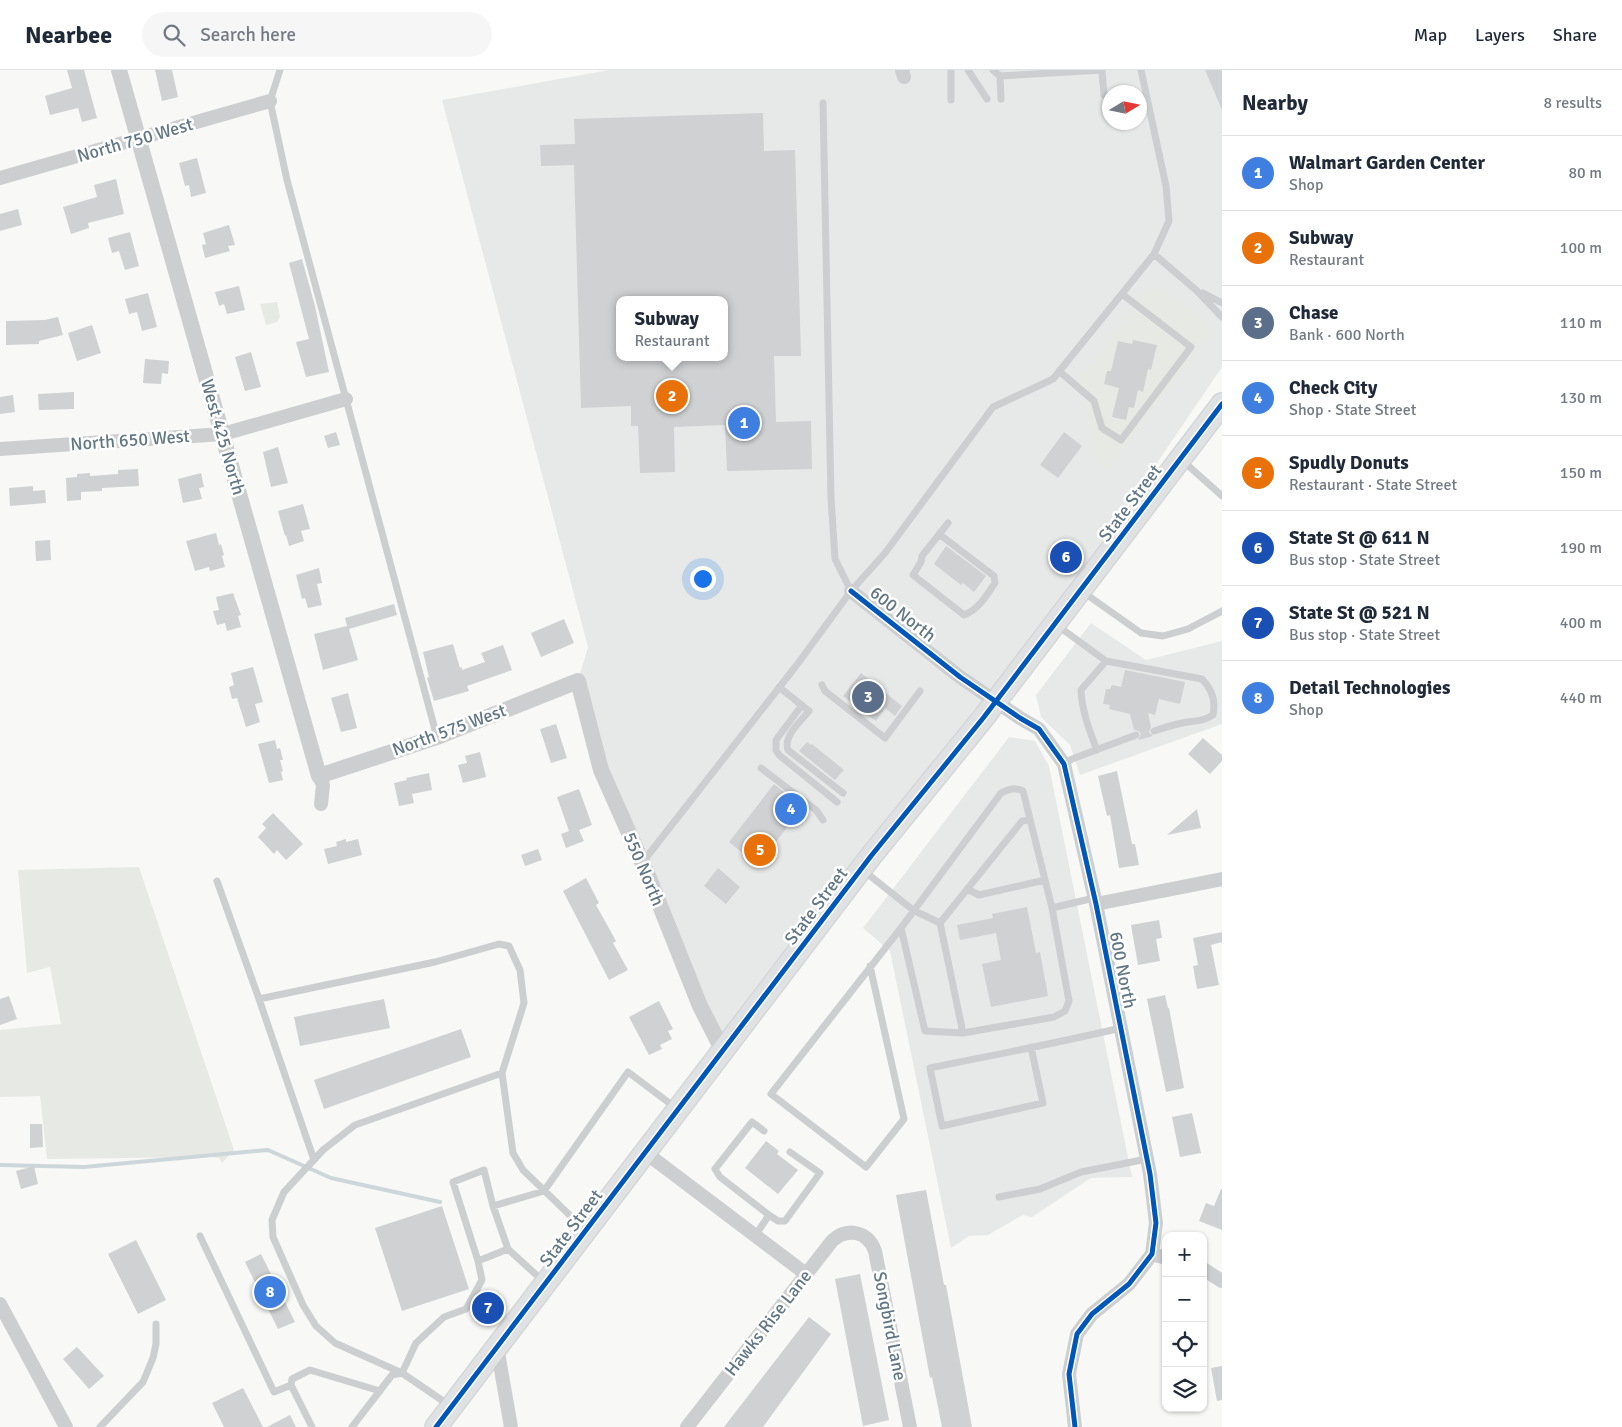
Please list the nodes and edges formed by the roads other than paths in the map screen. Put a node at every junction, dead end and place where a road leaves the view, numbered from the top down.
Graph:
1 (118, 70) edge
2 (280, 70) edge
3 (951, 70) edge
4 (968, 70) edge
5 (994, 70) edge
6 (1102, 70) edge
7 (1141, 70) edge
8 (1069, 71) edge
9 (1020, 72) edge
10 (1044, 72) edge
11 (1000, 76) junction
12 (1103, 85) edge
13 (987, 99) dead end
14 (1001, 99) dead end
15 (951, 100) dead end
16 (270, 102) junction
17 (823, 104) dead end
18 (138, 139) junction
19 (0, 178) edge
20 (1154, 254) junction
21 (1196, 290) junction
22 (1122, 294) junction
23 (1222, 303) edge
24 (1222, 316) edge
25 (1059, 371) junction
26 (346, 399) junction
27 (1222, 404) edge
28 (223, 434) junction
29 (0, 449) edge
30 (1180, 459) junction
31 (1222, 496) edge
32 (948, 523) dead end
33 (939, 534) junction
34 (851, 591) junction
35 (1080, 591) junction
36 (1222, 611) edge
37 (1056, 624) junction
38 (1106, 661) junction
39 (578, 681) joint
40 (822, 685) dead end
41 (779, 687) junction
42 (920, 691) dead end
43 (996, 702) junction
44 (802, 705) junction
45 (1154, 730) dead end
46 (1136, 735) dead end
47 (437, 736) junction
48 (1097, 750) junction
49 (1064, 764) junction
50 (761, 768) dead end
51 (319, 776) junction
52 (843, 794) dead end
53 (837, 802) dead end
54 (321, 804) dead end
55 (823, 820) dead end
56 (1030, 820) junction
57 (642, 863) junction
58 (861, 869) junction
59 (1222, 879) edge
60 (1045, 880) junction
61 (216, 881) dead end
62 (967, 890) junction
63 (1095, 901) junction
64 (1052, 908) junction
65 (913, 910) junction
66 (940, 923) junction
67 (902, 928) junction
68 (870, 966) junction
69 (259, 999) junction
70 (1121, 1028) junction
71 (963, 1033) junction
72 (1031, 1047) junction
73 (723, 1051) junction
74 (502, 1073) junction
75 (679, 1110) junction
76 (764, 1131) dead end
77 (790, 1152) dead end
78 (646, 1153) junction
79 (1147, 1159) junction
80 (314, 1160) junction
81 (544, 1191) junction
82 (999, 1197) dead end
83 (493, 1206) junction
84 (768, 1215) junction
85 (586, 1231) junction
86 (857, 1232) joint
87 (200, 1236) dead end
88 (755, 1236) junction
89 (508, 1249) junction
90 (1152, 1254) junction
91 (1162, 1257) edge
92 (478, 1261) junction
93 (1207, 1272) edge
94 (806, 1274) junction
95 (1222, 1281) edge
96 (546, 1284) junction
97 (0, 1304) edge
98 (156, 1324) dead end
99 (498, 1348) junction
100 (402, 1373) junction
101 (291, 1385) junction
102 (380, 1391) junction
103 (452, 1407) junction
104 (66, 1427) edge
105 (100, 1427) edge
106 (312, 1427) edge
107 (352, 1427) edge
108 (436, 1427) edge
109 (512, 1427) edge
110 (687, 1427) edge
111 (910, 1427) edge
112 (1076, 1427) edge

1 - 18 street, West 425 North
2 - 16 lane
3 - 15 lane
4 - 13 lane
5 - 11 lane
6 - 8 lane
6 - 12 lane
7 - 20 lane
8 - 10 lane
9 - 10 lane
9 - 11 lane
11 - 14 lane
16 - 18 street, North 750 West
16 - 26 lane
17 - 34 lane
18 - 19 street, North 750 West
18 - 28 street, West 425 North
20 - 21 lane
20 - 22 lane
21 - 23 lane
21 - 24 lane
22 - 25 lane
22 - 25 lane
25 - 34 lane
26 - 28 street, North 650 West
26 - 47 lane
27 - 30 main road, State Street
28 - 29 street, North 650 West
28 - 51 street, West 425 North
30 - 31 lane
30 - 35 main road, State Street
32 - 33 lane
33 - 33 lane
34 - 41 lane
34 - 43 street, 600 North
35 - 36 lane
35 - 37 main road, State Street
37 - 38 lane
37 - 43 main road, State Street
38 - 45 lane
38 - 48 lane
39 - 47 street, North 575 West
39 - 57 street, 550 North
40 - 42 lane
41 - 44 lane
41 - 57 lane
43 - 49 street, 600 North
43 - 58 main road, State Street
44 - 52 lane
44 - 53 lane
46 - 48 lane
47 - 51 street, North 575 West
48 - 49 lane
49 - 63 street, 600 North
50 - 55 lane
51 - 54 street, West 425 North
56 - 60 lane
56 - 62 lane
56 - 65 lane
57 - 73 street, 550 North
58 - 65 lane
58 - 73 main road, State Street
59 - 63 street
60 - 62 lane
60 - 64 lane
61 - 69 lane
62 - 66 lane
63 - 64 lane
63 - 70 street, 600 North
64 - 71 lane
65 - 66 lane
65 - 67 lane
66 - 71 lane
67 - 68 lane
67 - 71 lane
68 - 68 lane
69 - 74 lane
69 - 80 lane
70 - 72 lane
70 - 79 street, 600 North
72 - 72 lane
73 - 75 main road, State Street
74 - 80 lane
74 - 81 lane
75 - 78 main road, State Street
75 - 81 lane
76 - 84 lane
77 - 84 lane
78 - 85 main road, State Street
78 - 88 street
79 - 82 lane
79 - 90 street, 600 North
80 - 100 lane
81 - 83 lane
81 - 85 lane
83 - 89 lane
83 - 92 lane
84 - 88 lane
85 - 96 main road, State Street
86 - 94 street, Hawks Rise Lane
86 - 111 street, Songbird Lane
87 - 101 lane
88 - 94 street
89 - 92 lane
89 - 96 lane
90 - 91 street
90 - 112 street
92 - 100 lane
93 - 95 street
94 - 110 street, Hawks Rise Lane
96 - 99 main road, State Street
97 - 104 street
98 - 105 lane
99 - 103 main road, State Street
99 - 109 street
100 - 102 lane
100 - 103 lane
101 - 102 lane
101 - 106 lane
102 - 107 lane
103 - 108 main road, State Street

